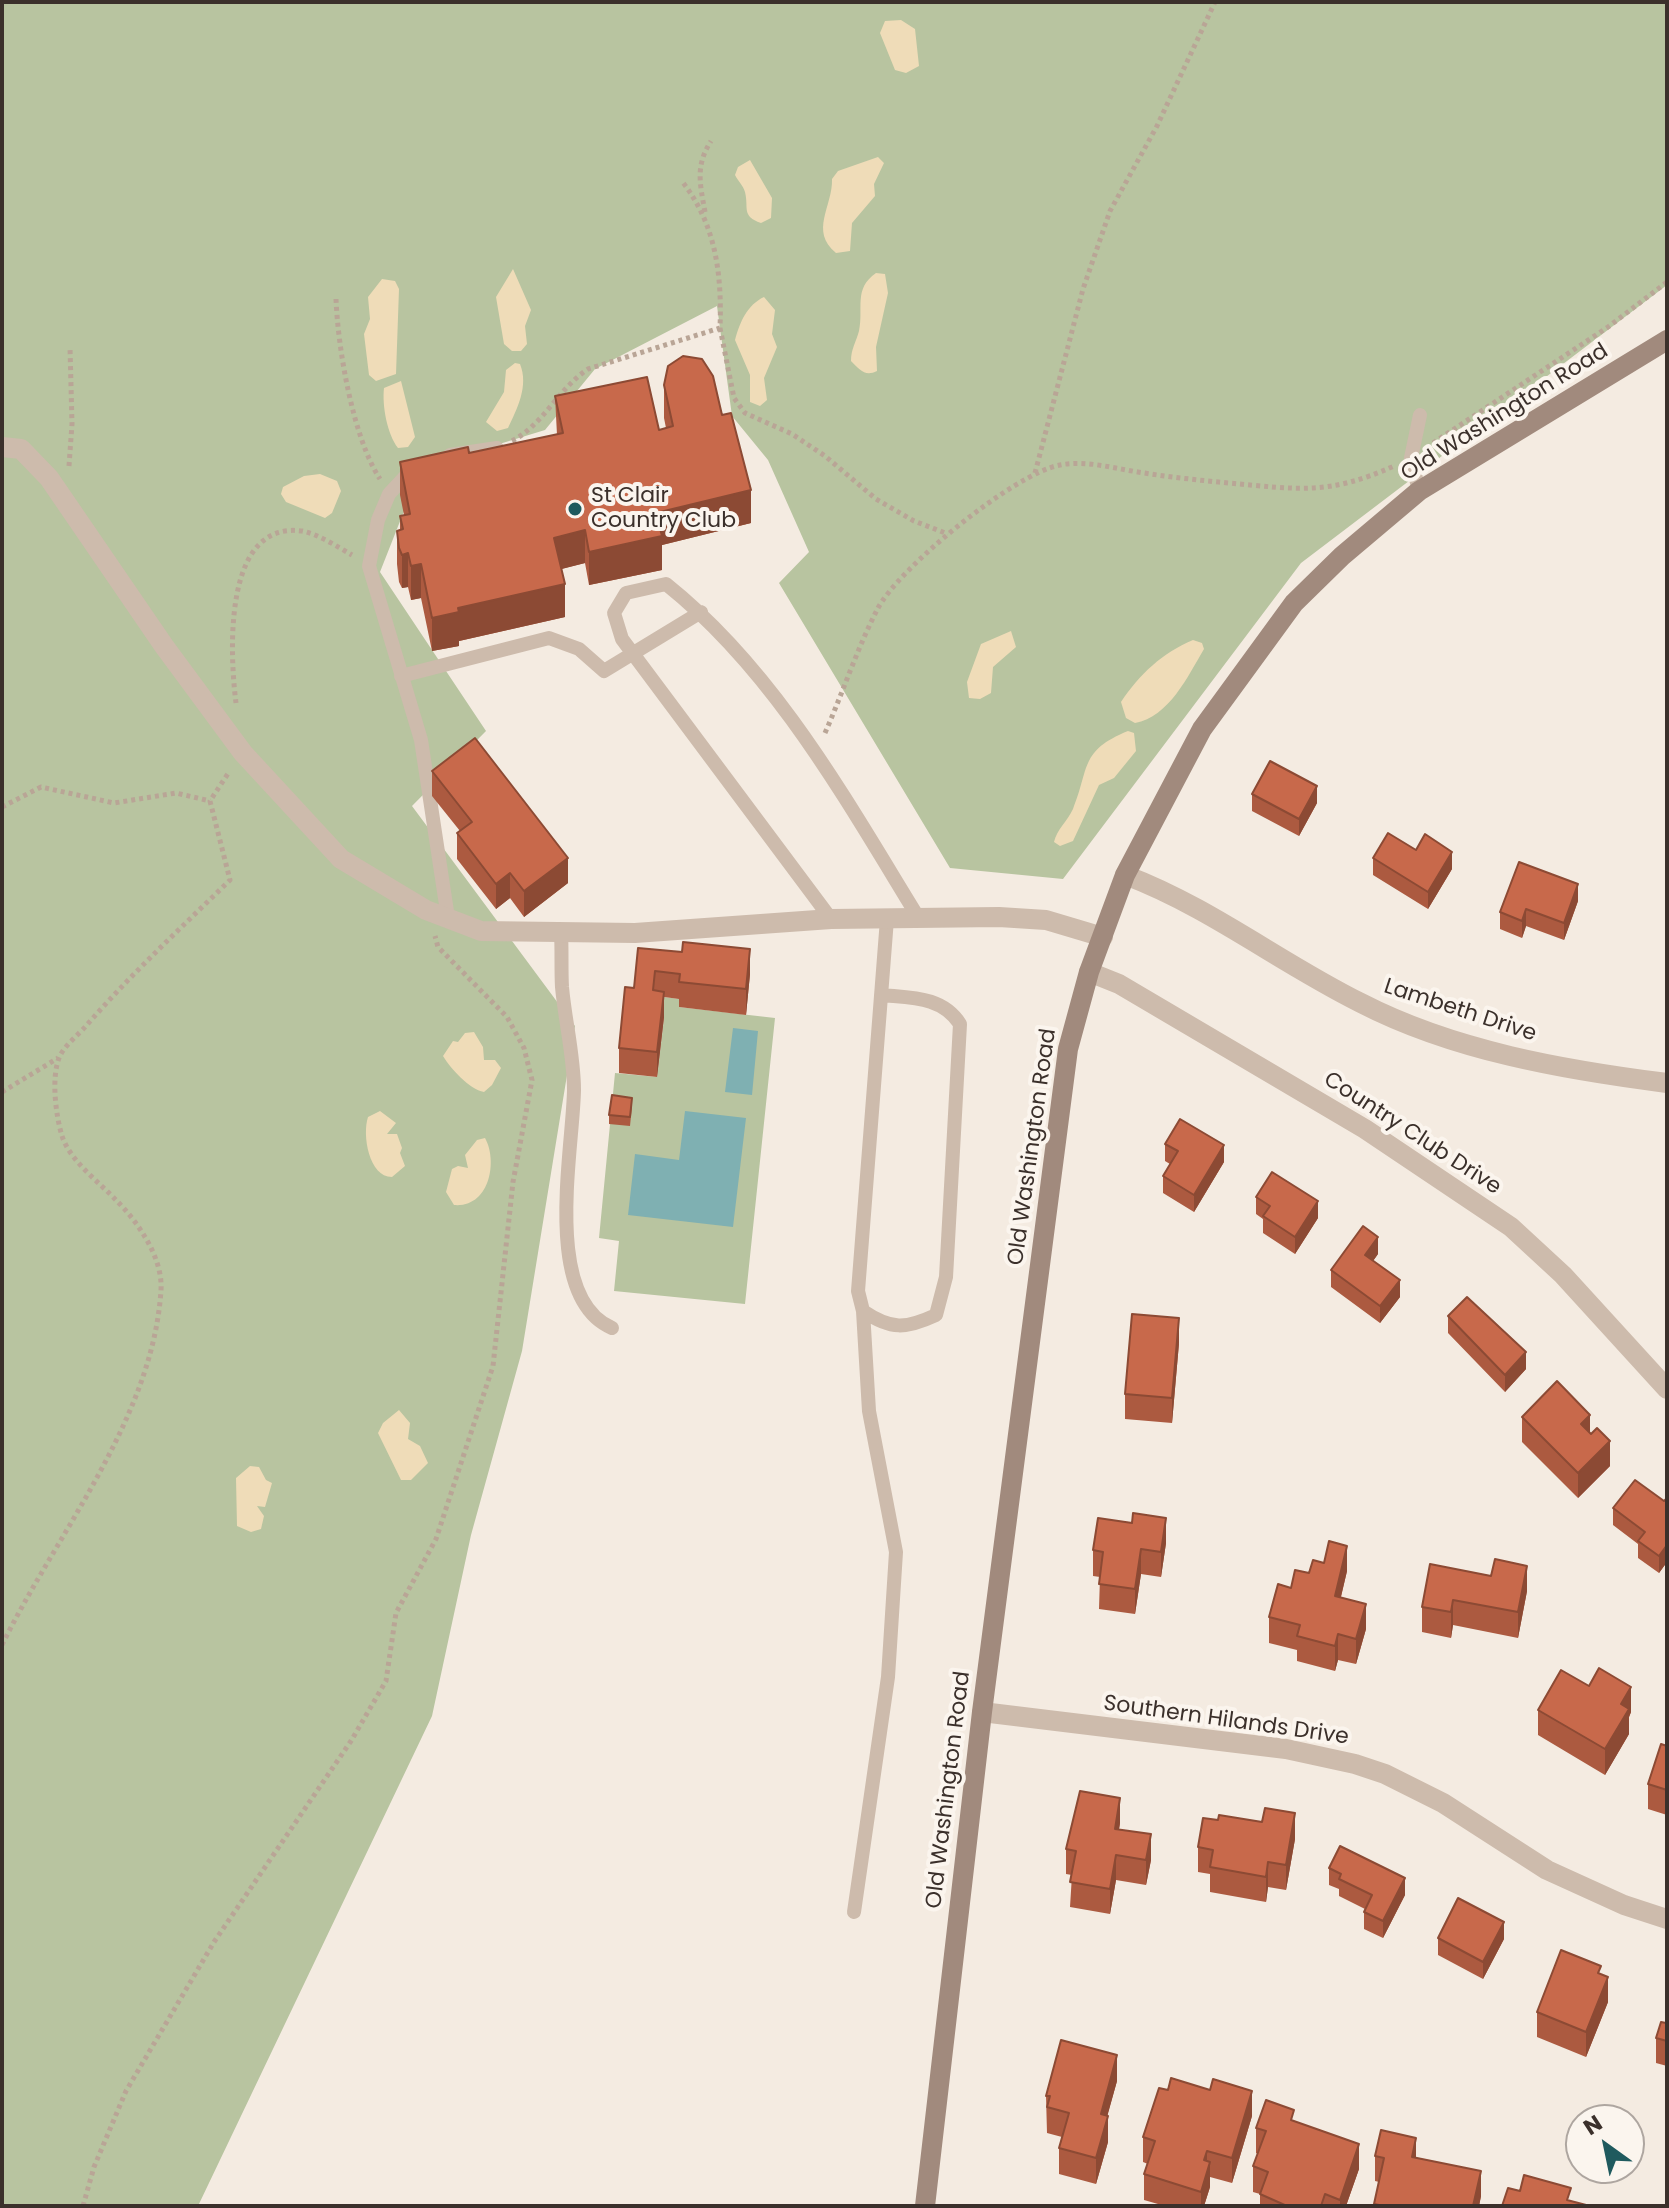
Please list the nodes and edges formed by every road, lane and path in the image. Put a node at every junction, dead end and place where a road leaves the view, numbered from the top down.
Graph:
1 (1215, 2) edge
2 (711, 141) dead end
3 (681, 180) dead end
4 (706, 217) junction
5 (1667, 282) edge
6 (336, 299) dead end
7 (720, 328) junction
8 (1667, 340) edge
9 (70, 347) dead end
10 (1420, 415) dead end
11 (2, 447) edge
12 (498, 448) joint
13 (1411, 458) junction
14 (1035, 474) junction
15 (1419, 491) junction
16 (389, 494) junction
17 (66, 503) junction
18 (949, 534) junction
19 (369, 566) junction
20 (701, 612) junction
21 (633, 656) junction
22 (401, 676) junction
23 (237, 708) dead end
24 (817, 752) junction
25 (243, 753) junction
26 (210, 801) junction
27 (2, 807) edge
28 (1125, 875) junction
29 (426, 910) junction
30 (918, 917) junction
31 (448, 918) junction
32 (831, 919) junction
33 (887, 919) junction
34 (561, 932) junction
35 (1103, 937) junction
36 (1089, 972) junction
37 (881, 995) junction
38 (59, 1058) junction
39 (1667, 1083) edge
40 (2, 1092) edge
41 (863, 1311) junction
42 (612, 1328) dead end
43 (1667, 1389) edge
44 (2, 1645) edge
45 (982, 1712) junction
46 (854, 1912) dead end
47 (1667, 1919) edge
48 (83, 2206) edge
49 (925, 2206) edge

1 - 14 path
2 - 4 path
3 - 4 path
4 - 7 path
5 - 13 path
6 - 16 path
7 - 12 path
7 - 18 path
8 - 15 street, Old Washington Road
9 - 17 path
10 - 13 lane
11 - 17 street
12 - 16 lane
13 - 14 path
13 - 15 lane
14 - 18 path
15 - 28 street, Old Washington Road
16 - 19 lane
17 - 25 street
18 - 24 path
19 - 22 lane
19 - 23 path
20 - 21 lane
20 - 21 lane
20 - 24 lane
21 - 22 lane
21 - 32 lane
22 - 31 lane
24 - 30 lane
25 - 26 path
25 - 29 street
26 - 27 path
26 - 38 path
28 - 35 street, Old Washington Road
28 - 39 street, Lambeth Drive
29 - 31 street
29 - 48 path
30 - 33 street
30 - 35 street
31 - 34 street
32 - 33 street
32 - 34 street
33 - 37 lane
34 - 42 lane
35 - 36 street, Old Washington Road
36 - 43 street, Country Club Drive
36 - 45 street, Old Washington Road
37 - 41 lane
37 - 41 lane
38 - 40 path
38 - 44 path
41 - 46 lane
45 - 47 street, Southern Hilands Drive
45 - 49 street, Old Washington Road

